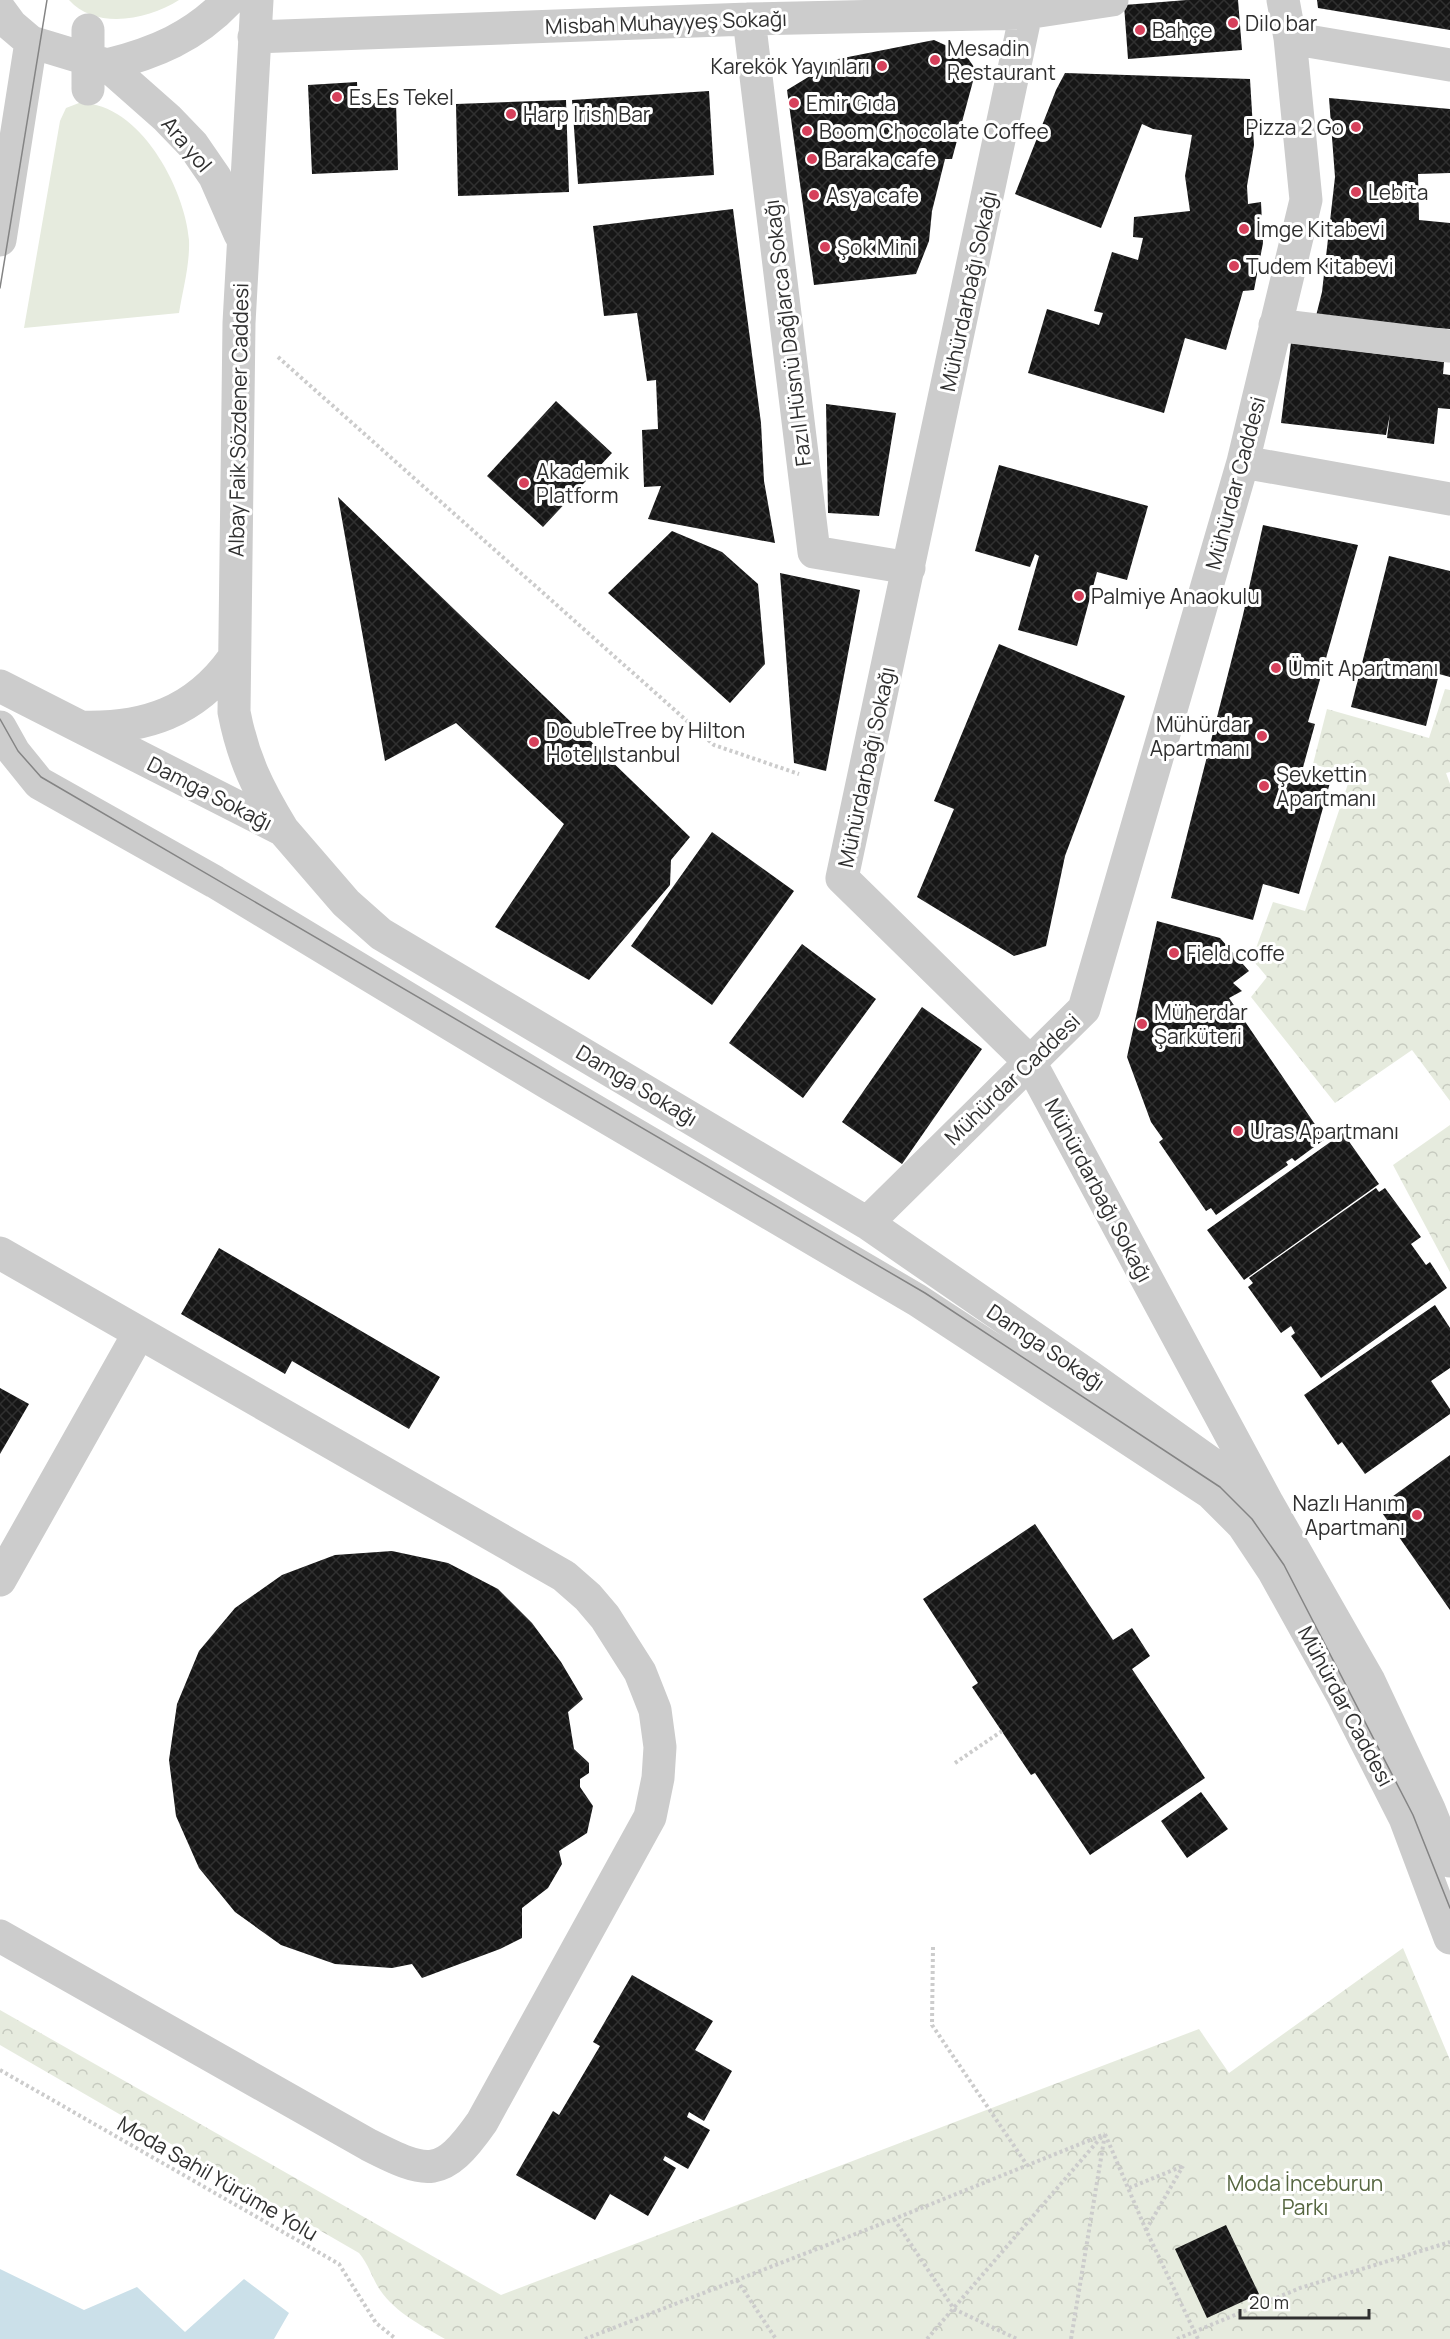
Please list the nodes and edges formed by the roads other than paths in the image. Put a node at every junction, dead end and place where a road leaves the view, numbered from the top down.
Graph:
1 (229, 0) edge
2 (257, 0) edge
3 (1113, 0) edge
4 (1283, 0) edge
5 (0, 10) edge
6 (598, 12) edge
7 (1026, 13) junction
8 (749, 19) junction
9 (254, 37) junction
10 (1290, 38) junction
11 (31, 42) junction
12 (93, 61) junction
13 (1450, 65) edge
14 (0, 240) edge
15 (243, 242) junction
16 (1275, 325) junction
17 (1450, 345) edge
18 (1243, 462) junction
19 (1450, 499) edge
20 (909, 568) junction
21 (233, 659) junction
22 (0, 687) edge
23 (0, 727) edge
24 (77, 727) junction
25 (283, 830) junction
26 (1030, 1062) junction
27 (867, 1223) junction
28 (0, 1253) edge
29 (140, 1333) junction
30 (1211, 1493) joint
31 (1268, 1504) junction
32 (0, 1580) edge
33 (1440, 1808) edge
34 (1450, 1861) edge
35 (0, 1935) edge
36 (1450, 1938) edge

1 - 12 street, Ara yol
2 - 9 street, Albay Faik Sözdener Caddesi
3 - 7 street, Misbah Muhayyeş Sokağı
4 - 10 street, Mühürdar Caddesi
5 - 11 street, Ara yol
6 - 8 street, Misbah Muhayyeş Sokağı
6 - 9 street, Misbah Muhayyeş Sokağı
7 - 8 street, Misbah Muhayyeş Sokağı
7 - 20 street, Mühürdarbağı Sokağı
8 - 20 street, Fazıl Hüsnü Dağlarca Sokağı
9 - 15 street, Albay Faik Sözdener Caddesi
10 - 13 street
10 - 16 street, Mühürdar Caddesi
11 - 12 street, Ara yol
11 - 14 street
12 - 15 street, Ara yol
15 - 21 street, Albay Faik Sözdener Caddesi
16 - 17 street
16 - 18 street, Mühürdar Caddesi
18 - 19 street
18 - 26 street, Mühürdar Caddesi
20 - 26 street, Mühürdarbağı Sokağı
21 - 24 street
21 - 25 street, Albay Faik Sözdener Caddesi
22 - 24 street, Damga Sokağı
23 - 30 street, Damga Sokağı
24 - 25 street, Damga Sokağı
25 - 27 street, Damga Sokağı
26 - 27 street, Mühürdar Caddesi
26 - 31 street, Mühürdarbağı Sokağı
27 - 31 street, Damga Sokağı
28 - 29 street
29 - 32 street
29 - 35 street
30 - 36 street, Mühürdar Caddesi
31 - 33 street, Mühürdar Caddesi
33 - 34 street, Mühürdar Caddesi

